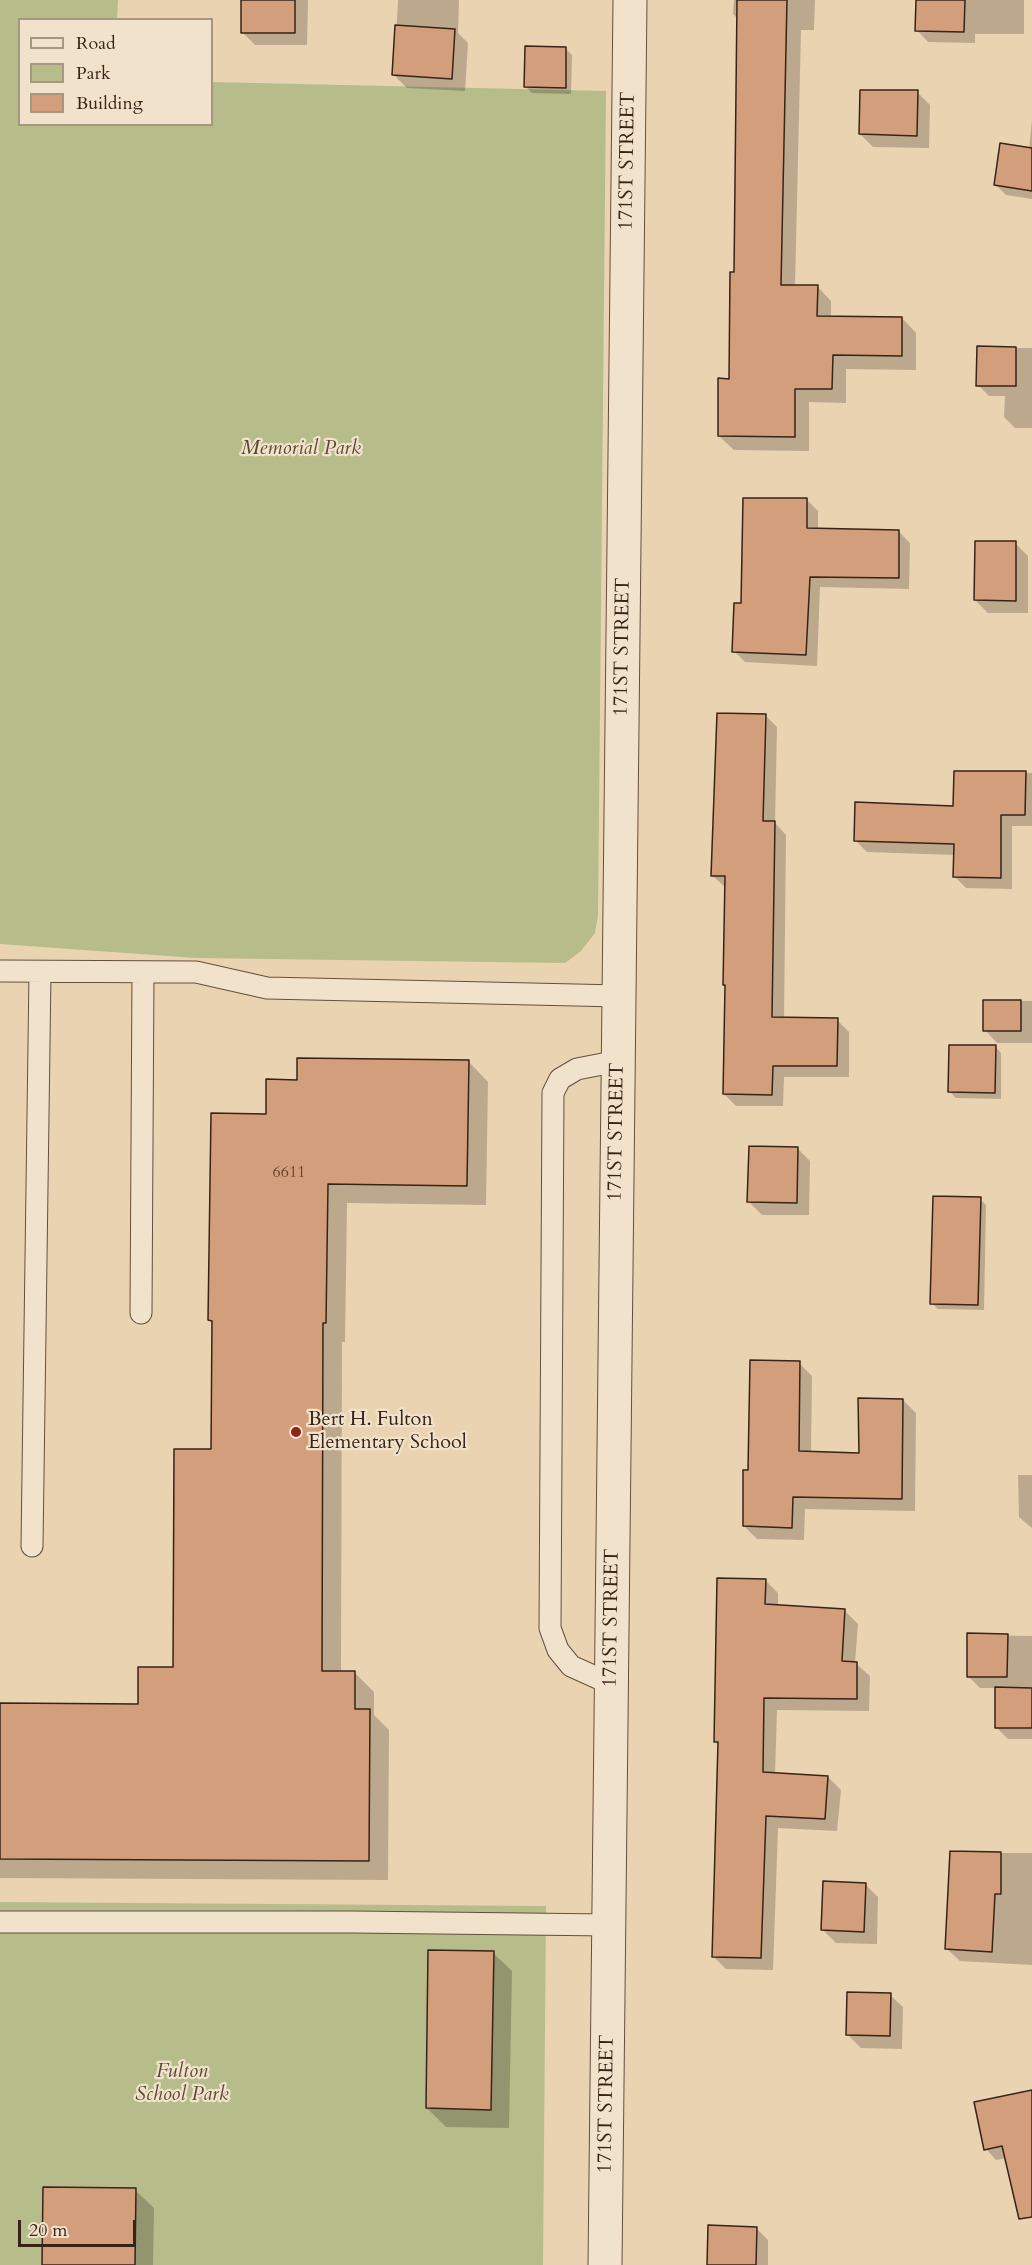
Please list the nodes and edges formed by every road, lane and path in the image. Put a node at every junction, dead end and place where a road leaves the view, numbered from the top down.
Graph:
1 (630, 0) edge
2 (0, 971) edge
3 (40, 972) junction
4 (143, 972) junction
5 (619, 996) junction
6 (618, 1061) junction
7 (141, 1313) dead end
8 (32, 1546) dead end
9 (611, 1684) junction
10 (0, 1922) edge
11 (609, 1925) junction
12 (605, 2265) edge

1 - 5 street, 171ST STREET
2 - 3 lane
3 - 4 lane
3 - 8 lane
4 - 5 lane
4 - 7 lane
5 - 6 street, 171ST STREET
6 - 9 street, 171ST STREET
6 - 9 lane
9 - 11 street, 171ST STREET
10 - 11 lane
11 - 12 street, 171ST STREET

